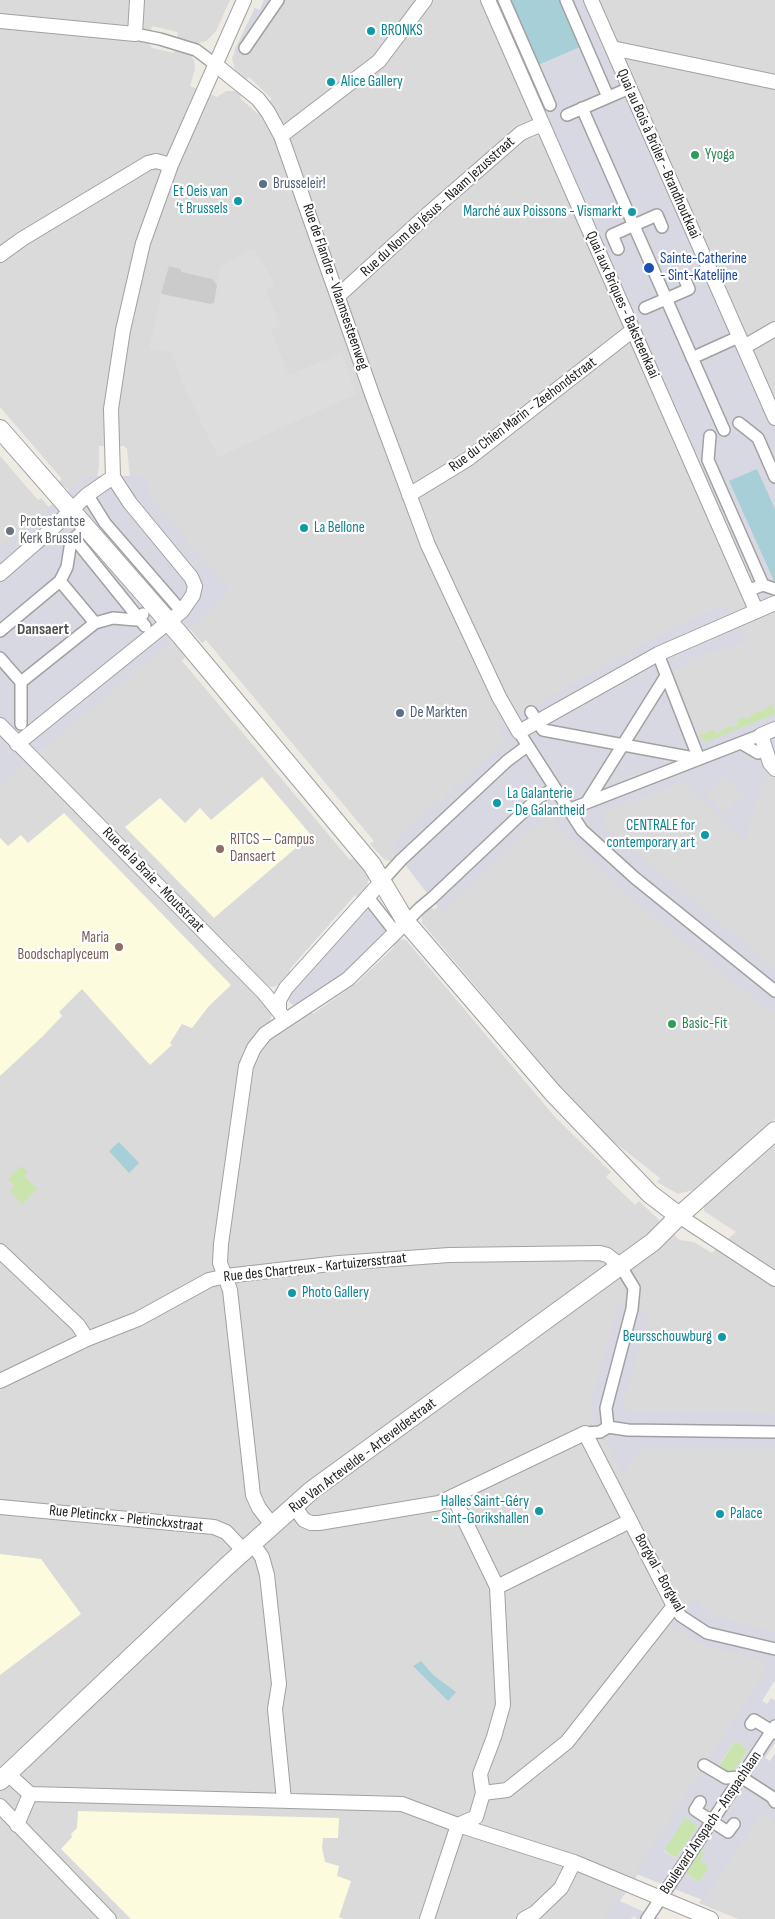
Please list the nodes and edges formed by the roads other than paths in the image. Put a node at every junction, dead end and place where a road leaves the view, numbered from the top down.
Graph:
1 (137, 0) edge
2 (244, 0) edge
3 (278, 0) edge
4 (424, 0) edge
5 (488, 0) edge
6 (504, 0) edge
7 (566, 0) edge
8 (591, 0) edge
9 (0, 21) edge
10 (135, 34) junction
11 (612, 48) junction
12 (242, 49) dead end
13 (216, 65) junction
14 (775, 82) edge
15 (625, 90) dead end
16 (608, 97) junction
17 (582, 108) junction
18 (542, 124) junction
19 (282, 136) junction
20 (171, 164) junction
21 (634, 225) junction
22 (662, 227) dead end
23 (618, 248) dead end
24 (0, 255) edge
25 (685, 280) dead end
26 (338, 296) junction
27 (666, 299) junction
28 (631, 314) dead end
29 (775, 329) edge
30 (633, 330) junction
31 (739, 343) junction
32 (692, 358) junction
33 (775, 418) edge
34 (0, 429) edge
35 (724, 430) junction
36 (112, 477) junction
37 (775, 477) edge
38 (410, 495) junction
39 (90, 499) dead end
40 (71, 511) junction
41 (59, 532) dead end
42 (74, 538) junction
43 (0, 574) edge
44 (60, 581) junction
45 (775, 588) edge
46 (775, 603) edge
47 (177, 606) dead end
48 (756, 610) junction
49 (168, 622) junction
50 (95, 623) junction
51 (0, 631) edge
52 (658, 654) junction
53 (0, 658) edge
54 (666, 676) junction
55 (20, 682) junction
56 (534, 717) junction
57 (21, 724) dead end
58 (0, 726) edge
59 (775, 730) edge
60 (519, 732) junction
61 (762, 735) junction
62 (740, 743) junction
63 (17, 744) junction
64 (623, 744) junction
65 (528, 746) junction
66 (758, 753) dead end
67 (699, 759) junction
68 (775, 769) edge
69 (555, 788) junction
70 (586, 802) junction
71 (568, 810) junction
72 (382, 881) junction
73 (370, 900) dead end
74 (399, 925) junction
75 (775, 991) edge
76 (282, 1014) junction
77 (775, 1131) edge
78 (679, 1216) junction
79 (0, 1251) edge
80 (620, 1265) junction
81 (226, 1276) junction
82 (775, 1279) edge
83 (87, 1339) junction
84 (0, 1382) edge
85 (608, 1427) junction
86 (775, 1432) edge
87 (585, 1433) junction
88 (453, 1496) junction
89 (0, 1506) edge
90 (294, 1506) junction
91 (630, 1521) junction
92 (273, 1526) junction
93 (248, 1547) junction
94 (497, 1587) junction
95 (674, 1606) junction
96 (775, 1649) edge
97 (751, 1724) dead end
98 (774, 1730) edge
99 (704, 1765) dead end
100 (4, 1777) edge
101 (741, 1777) junction
102 (483, 1793) junction
103 (30, 1794) junction
104 (284, 1800) junction
105 (700, 1802) dead end
106 (775, 1802) edge
107 (0, 1806) edge
108 (712, 1822) junction
109 (17, 1824) junction
110 (458, 1824) junction
111 (734, 1824) dead end
112 (574, 1862) junction
113 (660, 1899) junction
114 (109, 1919) edge
115 (427, 1919) edge
116 (524, 1919) edge
117 (647, 1919) edge
118 (711, 1919) edge

1 - 10 street
2 - 13 street
3 - 12 street
4 - 19 street
5 - 18 street, Quai aux Briques - Baksteenkaai
6 - 17 street
7 - 16 street
8 - 11 street, Quai au Bois à Brûler - Brandhoutkaai
9 - 10 street, Rue de Flandre - Vlaamsesteenweg
10 - 13 street, Rue de Flandre - Vlaamsesteenweg
11 - 14 street
11 - 31 street, Quai au Bois à Brûler - Brandhoutkaai
13 - 19 street, Rue de Flandre - Vlaamsesteenweg
13 - 20 street
15 - 16 street
16 - 17 street
17 - 21 street
18 - 26 street, Rue du Nom de Jésus - Naam Jezusstraat
18 - 30 street, Quai aux Briques - Baksteenkaai
19 - 26 street, Rue de Flandre - Vlaamsesteenweg
20 - 24 street
20 - 36 street
21 - 22 street
21 - 23 street
21 - 27 street
25 - 27 street
26 - 38 street, Rue de Flandre - Vlaamsesteenweg
27 - 28 street
27 - 32 street
29 - 31 street
30 - 38 street, Rue du Chien Marin - Zeehondstraat
30 - 48 street, Quai aux Briques - Baksteenkaai
31 - 32 street
31 - 33 street, Quai au Bois à Brûler - Brandhoutkaai
32 - 35 street
34 - 40 street
35 - 37 street
35 - 45 street
36 - 40 street
36 - 49 street
38 - 60 street, Rue de Flandre - Vlaamsesteenweg
39 - 47 street
40 - 43 street
40 - 49 street
41 - 42 street
42 - 44 street
42 - 50 street
44 - 50 street
44 - 51 street
46 - 48 street
48 - 52 street
49 - 63 street
49 - 72 street
50 - 55 street
52 - 54 street
52 - 56 street
53 - 55 street
54 - 64 street
54 - 67 street
55 - 57 street
56 - 60 street
56 - 64 street
58 - 63 street, Rue de la Braie - Moutstraat
59 - 61 street
60 - 65 street
61 - 62 street
61 - 68 street
62 - 66 street
62 - 67 street
63 - 76 street, Rue de la Braie - Moutstraat
64 - 67 street
64 - 70 street
65 - 69 street
65 - 72 street
67 - 70 street
69 - 71 street
69 - 74 street
70 - 71 street
71 - 75 street
72 - 74 street
72 - 76 street
73 - 74 street
74 - 76 street
74 - 78 street
76 - 81 street
77 - 78 street, Rue Van Artevelde - Arteveldestraat
78 - 80 street, Rue Van Artevelde - Arteveldestraat
78 - 82 street
79 - 83 street
80 - 81 street, Rue des Chartreux - Kartuizersstraat
80 - 85 street
80 - 90 street, Rue Van Artevelde - Arteveldestraat
81 - 83 street, Rue des Chartreux - Kartuizersstraat
81 - 92 street
83 - 84 street, Rue des Chartreux - Kartuizersstraat
85 - 86 street
85 - 87 street
87 - 88 street
87 - 91 street, Borgval - Borgwal
88 - 90 street
88 - 94 street
89 - 93 street, Rue Pletinckx - Pletinckxstraat
90 - 92 street, Rue Van Artevelde - Arteveldestraat
91 - 94 street
91 - 95 street, Borgval - Borgwal
92 - 93 street, Rue Van Artevelde - Arteveldestraat
93 - 100 street, Rue Van Artevelde - Arteveldestraat
93 - 104 street, Rue Pletinckx - Pletinckxstraat
94 - 102 street
95 - 96 street, Borgval - Borgwal
95 - 102 street
97 - 98 street
98 - 101 street, Boulevard Anspach - Anspachlaan
99 - 101 street
100 - 103 street
101 - 106 street
101 - 108 street, Boulevard Anspach - Anspachlaan
102 - 110 street
103 - 104 street
103 - 109 street
104 - 110 street
105 - 108 street
107 - 109 street
108 - 111 street
108 - 113 street, Boulevard Anspach - Anspachlaan
109 - 114 street
110 - 112 street
110 - 115 street
112 - 113 street
112 - 116 street
113 - 117 street, Boulevard Anspach - Anspachlaan
113 - 118 street

